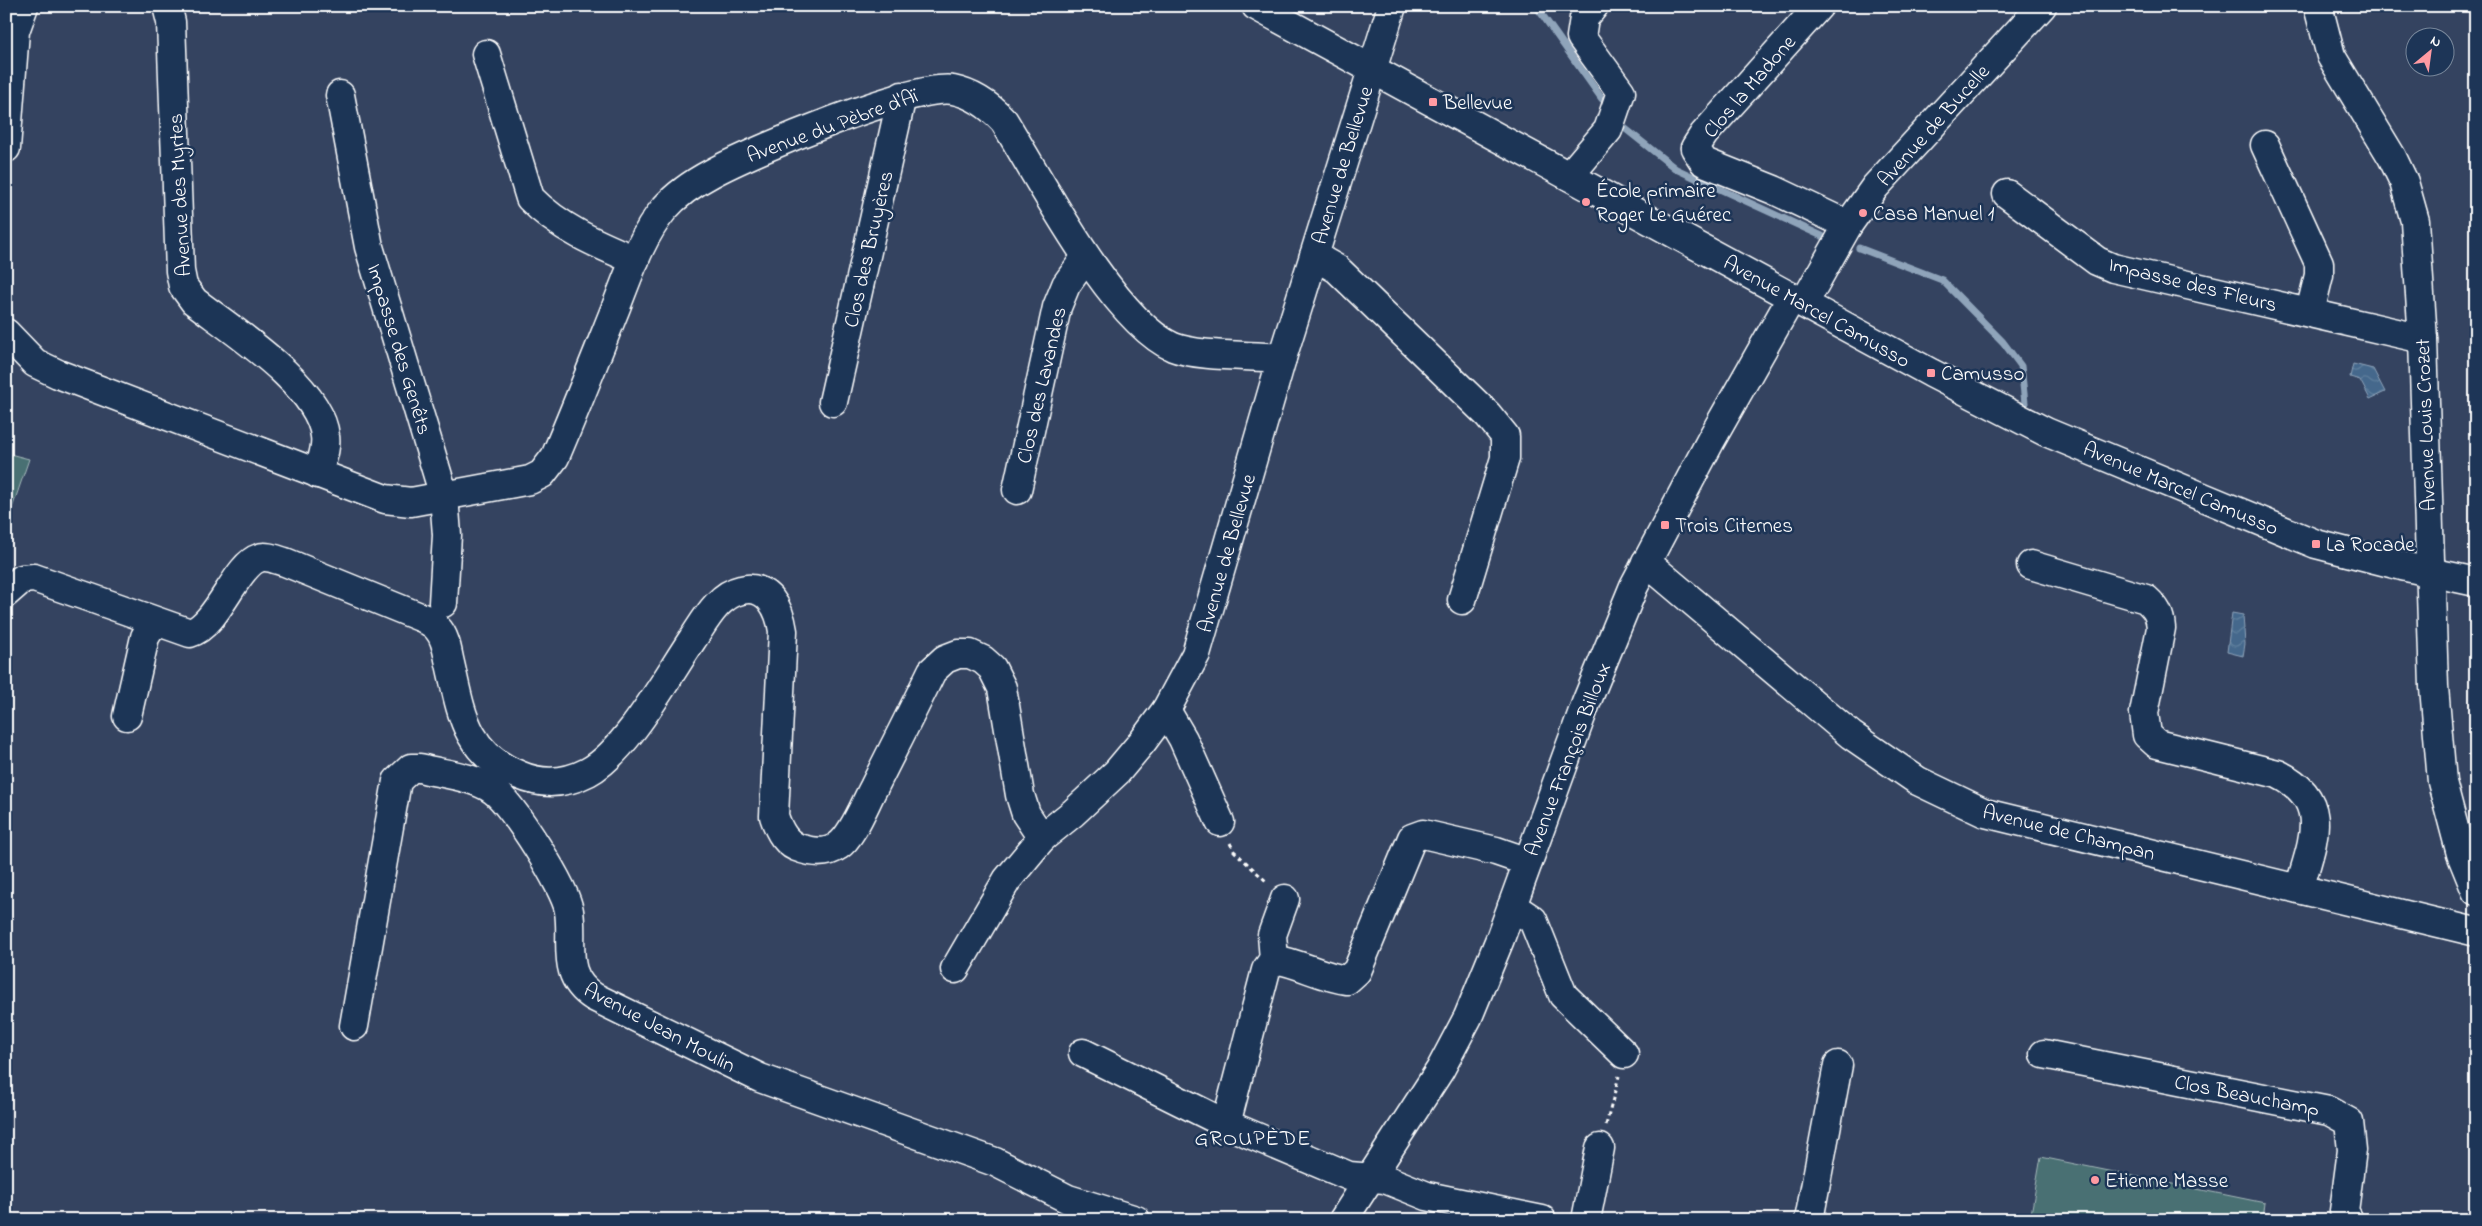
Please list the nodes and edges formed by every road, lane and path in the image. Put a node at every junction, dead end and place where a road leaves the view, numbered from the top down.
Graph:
1 (24, 6) edge
2 (167, 6) edge
3 (1256, 6) edge
4 (1392, 6) edge
5 (1594, 6) edge
6 (1819, 6) edge
7 (2042, 6) edge
8 (2318, 6) edge
9 (486, 54) dead end
10 (1371, 68) junction
11 (340, 95) dead end
12 (902, 96) junction
13 (2265, 145) dead end
14 (6, 148) edge
15 (1569, 176) junction
16 (2007, 194) dead end
17 (1848, 225) junction
18 (1314, 256) junction
19 (1086, 257) junction
20 (635, 260) junction
21 (1798, 300) junction
22 (2310, 312) junction
23 (6, 333) edge
24 (2423, 339) junction
25 (1282, 358) junction
26 (833, 402) dead end
27 (318, 474) junction
28 (1017, 490) dead end
29 (444, 496) junction
30 (1646, 562) junction
31 (2031, 565) dead end
32 (2431, 573) junction
33 (2476, 582) edge
34 (6, 593) edge
35 (1462, 600) dead end
36 (443, 603) dead end
37 (158, 623) junction
38 (1166, 710) junction
39 (127, 716) dead end
40 (1220, 822) joint
41 (1042, 838) junction
42 (1528, 862) junction
43 (2299, 889) junction
44 (2476, 891) edge
45 (1285, 899) joint
46 (1512, 906) junction
47 (2476, 932) edge
48 (1274, 959) junction
49 (955, 969) dead end
50 (354, 1026) dead end
51 (1083, 1053) dead end
52 (1624, 1054) joint
53 (2044, 1054) dead end
54 (1838, 1065) dead end
55 (1226, 1124) junction
56 (1600, 1148) joint
57 (1370, 1178) junction
58 (1136, 1220) edge
59 (1343, 1220) edge
60 (1542, 1220) edge
61 (1586, 1220) edge
62 (1809, 1220) edge
63 (2349, 1220) edge

1 - 14 street
2 - 27 street, Avenue des Myrtes
3 - 10 street, Avenue Marcel Camusso
4 - 10 street, Avenue de Bellevue
5 - 15 street
6 - 17 street, Clos la Madone
7 - 17 street, Avenue de Bucelle
8 - 24 street, Avenue Louis Crozet
9 - 20 street
10 - 15 street, Avenue Marcel Camusso
10 - 18 street, Avenue de Bellevue
11 - 29 street, Impasse des Genêts
12 - 19 street, Avenue du Pèbre d'Aï
12 - 20 street, Avenue du Pèbre d'Aï
12 - 26 street, Clos des Bruyères
13 - 22 street
15 - 21 street, Avenue Marcel Camusso
16 - 22 street, Impasse des Fleurs
17 - 21 street, Avenue de Bucelle
18 - 25 street, Avenue de Bellevue
18 - 35 street
19 - 25 street, Avenue du Pèbre d'Aï
19 - 28 street, Clos des Lavandes
20 - 29 street, Avenue du Pèbre d'Aï
21 - 30 street, Avenue François Billoux
21 - 32 street, Avenue Marcel Camusso
22 - 24 street, Impasse des Fleurs
23 - 27 street
24 - 32 street, Avenue Louis Crozet
25 - 38 street, Avenue de Bellevue
27 - 29 street
29 - 36 street, Impasse des Genêts
30 - 42 street, Avenue François Billoux
30 - 43 street, Avenue de Champan
31 - 43 street
32 - 33 street, Avenue Marcel Camusso
32 - 44 street, Avenue Louis Crozet
34 - 37 street
37 - 39 street
37 - 41 street
38 - 40 street
38 - 41 street, Avenue de Bellevue
40 - 45 path
41 - 49 street, Avenue de Bellevue
42 - 46 street, Avenue François Billoux
42 - 48 street
43 - 47 street, Avenue de Champan
45 - 48 street
46 - 52 street
46 - 57 street, Avenue François Billoux
48 - 55 street
50 - 58 street, Avenue Jean Moulin
51 - 55 street
52 - 56 path
53 - 63 street, Clos Beauchamp
54 - 62 street
55 - 57 street
56 - 61 street
57 - 59 street, Avenue François Billoux
57 - 60 street

